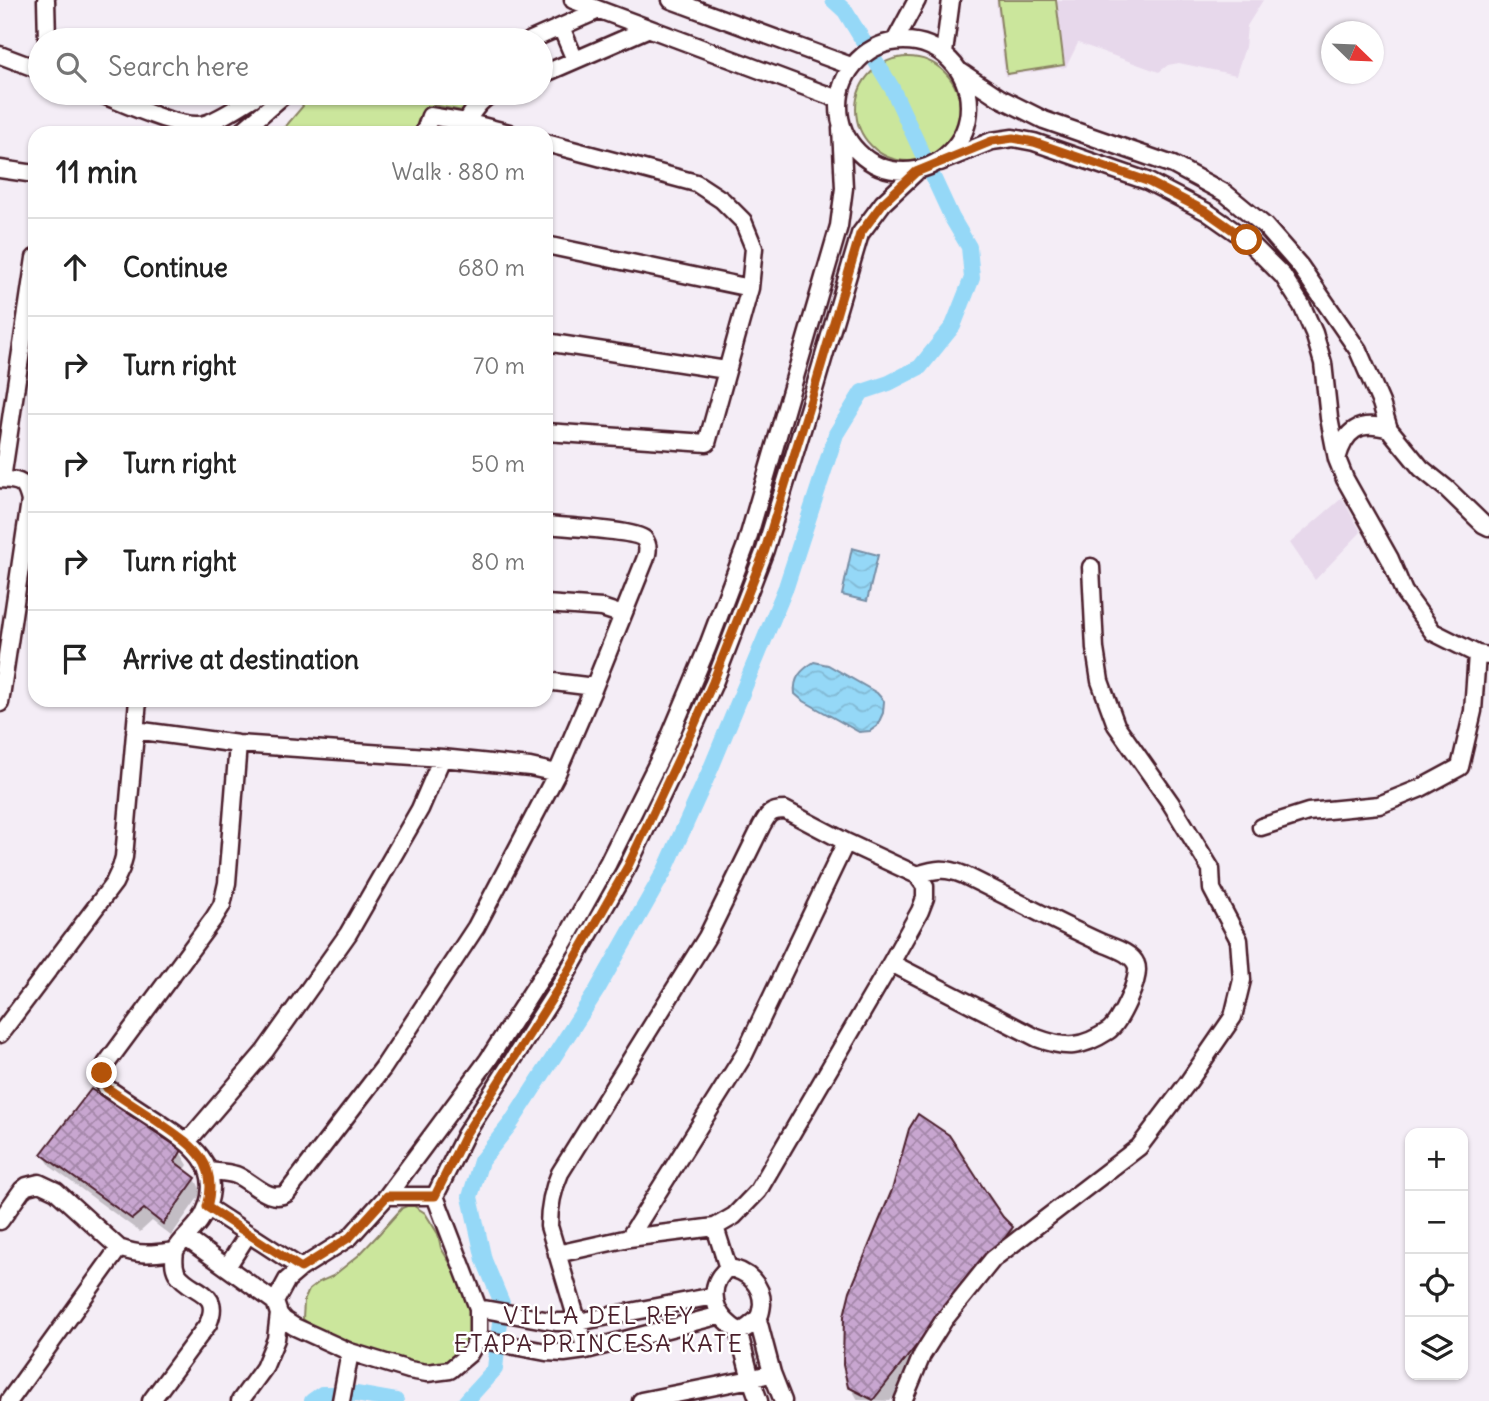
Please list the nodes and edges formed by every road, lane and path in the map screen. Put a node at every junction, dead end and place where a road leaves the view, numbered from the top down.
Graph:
1 (46, 0) edge
2 (573, 0) edge
3 (671, 0) edge
4 (917, 0) edge
5 (951, 0) edge
6 (599, 10) junction
7 (561, 27) junction
8 (47, 28) edge
9 (647, 29) junction
10 (553, 30) edge
11 (895, 40) junction
12 (944, 53) junction
13 (0, 55) edge
14 (575, 60) junction
15 (28, 66) edge
16 (851, 66) junction
17 (553, 70) edge
18 (961, 72) junction
19 (838, 99) junction
20 (130, 105) edge
21 (240, 105) edge
22 (272, 105) edge
23 (478, 105) edge
24 (466, 122) junction
25 (248, 126) edge
26 (426, 126) edge
27 (482, 126) edge
28 (841, 128) junction
29 (553, 145) edge
30 (940, 162) junction
31 (0, 169) edge
32 (916, 172) junction
33 (28, 173) edge
34 (553, 247) edge
35 (750, 288) junction
36 (28, 305) edge
37 (553, 343) edge
38 (726, 370) junction
39 (1389, 429) junction
40 (553, 432) edge
41 (1337, 459) junction
42 (1, 479) edge
43 (28, 492) edge
44 (28, 514) edge
45 (553, 526) edge
46 (1489, 527) edge
47 (1091, 567) dead end
48 (553, 604) edge
49 (623, 615) junction
50 (1483, 655) edge
51 (553, 682) edge
52 (594, 687) junction
53 (0, 703) edge
54 (137, 707) edge
55 (135, 730) junction
56 (238, 744) junction
57 (442, 758) junction
58 (557, 773) junction
59 (1261, 827) dead end
60 (846, 842) junction
61 (917, 875) junction
62 (891, 963) junction
63 (0, 1034) edge
64 (187, 1142) junction
65 (208, 1171) junction
66 (387, 1196) junction
67 (435, 1196) junction
68 (207, 1207) junction
69 (0, 1221) edge
70 (715, 1227) junction
71 (248, 1234) junction
72 (186, 1238) junction
73 (629, 1238) junction
74 (119, 1248) junction
75 (175, 1251) junction
76 (557, 1254) junction
77 (227, 1267) junction
78 (301, 1268) junction
79 (728, 1268) junction
80 (714, 1296) junction
81 (277, 1308) junction
82 (478, 1308) junction
83 (721, 1315) junction
84 (545, 1320) junction
85 (758, 1320) junction
86 (578, 1322) junction
87 (738, 1330) junction
88 (478, 1339) junction
89 (586, 1350) junction
90 (350, 1352) junction
91 (546, 1352) junction
92 (772, 1373) junction
93 (751, 1379) junction
94 (9, 1401) edge
95 (152, 1401) edge
96 (240, 1401) edge
97 (341, 1401) edge
98 (640, 1401) edge
99 (759, 1401) edge
100 (783, 1401) edge
101 (903, 1401) edge

1 - 8 street
2 - 6 street
3 - 16 street
4 - 11 street
5 - 12 street
6 - 7 street
6 - 9 street
7 - 10 street
7 - 14 street
9 - 14 street
9 - 19 street
11 - 12 street
11 - 16 street
12 - 18 street
13 - 15 street
14 - 17 street
16 - 19 street
18 - 30 street
18 - 39 street
19 - 28 street
20 - 21 street
22 - 25 street
23 - 24 street
24 - 26 street
24 - 27 street
28 - 32 street
28 - 66 street
29 - 35 street
30 - 32 street
30 - 41 street
31 - 33 street
32 - 67 street
34 - 35 street
35 - 38 street
36 - 42 street
37 - 38 street
38 - 40 street
39 - 41 street
39 - 46 street
41 - 50 street
42 - 43 street
44 - 53 street
45 - 49 street
47 - 101 street
48 - 49 street
49 - 52 street
50 - 59 street
51 - 52 street
52 - 58 street
54 - 55 street
55 - 56 street
55 - 63 street
56 - 57 street
56 - 64 street
57 - 58 street
57 - 64 street
58 - 65 street
60 - 61 street
60 - 73 street
60 - 76 street
61 - 62 street
61 - 62 street
62 - 70 street
64 - 65 street
65 - 68 street
66 - 67 street
66 - 78 street
67 - 82 street
68 - 71 street
68 - 72 street
69 - 74 street
70 - 73 street
70 - 79 street
71 - 77 street
71 - 78 street
72 - 75 street
72 - 77 street
73 - 76 street
74 - 75 street
74 - 94 street
75 - 95 street
76 - 86 street
77 - 81 street
78 - 81 street
79 - 80 street
79 - 85 street
80 - 83 street
80 - 86 street
81 - 90 street
81 - 96 street
82 - 84 street
82 - 88 street
83 - 87 street
83 - 89 street
84 - 86 street
84 - 91 street
85 - 87 street
85 - 92 street
86 - 89 street
87 - 93 street
88 - 90 street
88 - 91 street
89 - 91 street
90 - 97 street
92 - 93 street
92 - 100 street
93 - 98 street
93 - 99 street

